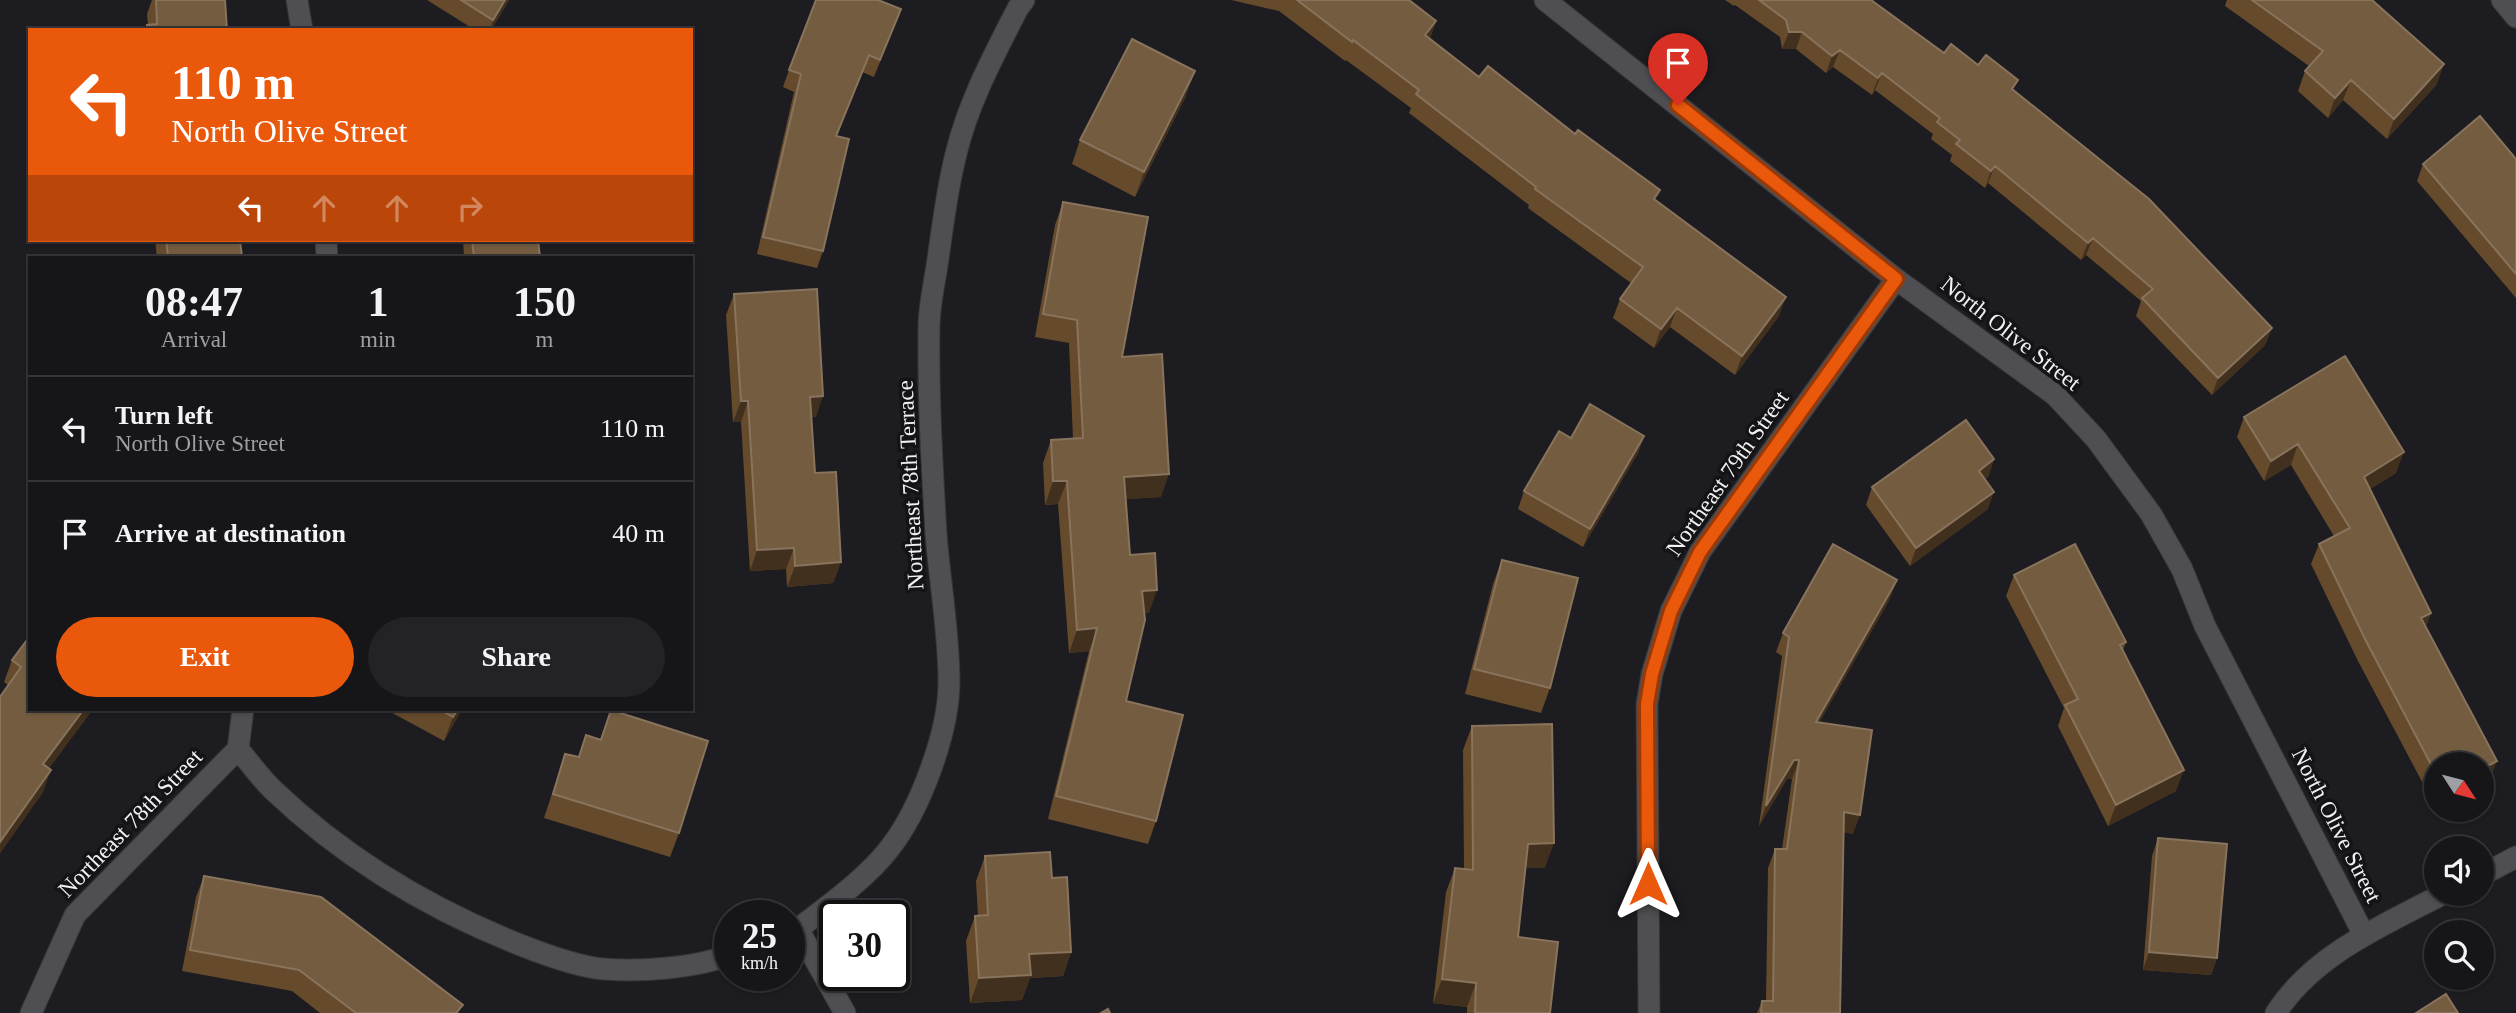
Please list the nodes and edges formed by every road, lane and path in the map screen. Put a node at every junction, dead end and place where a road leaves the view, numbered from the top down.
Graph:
1 (297, 0) edge
2 (1024, 0) edge
3 (1545, 0) edge
4 (2501, 0) edge
5 (2516, 17) edge
6 (302, 28) edge
7 (1896, 279) junction
8 (243, 711) edge
9 (238, 749) junction
10 (2516, 857) edge
11 (2494, 869) edge
12 (2424, 904) edge
13 (805, 922) edge
14 (2364, 935) junction
15 (805, 950) edge
16 (714, 959) edge
17 (31, 1013) edge
18 (845, 1013) edge
19 (1648, 1013) edge
20 (2276, 1013) edge

1 - 6 street
2 - 13 street, Northeast 78th Terrace
3 - 7 street, North Olive Street
4 - 5 street
7 - 14 street, North Olive Street
7 - 19 street, Northeast 79th Street
8 - 9 street, Northeast 78th Street
9 - 16 street
9 - 17 street, Northeast 78th Street
10 - 11 street
12 - 14 street
14 - 20 street
15 - 18 street

